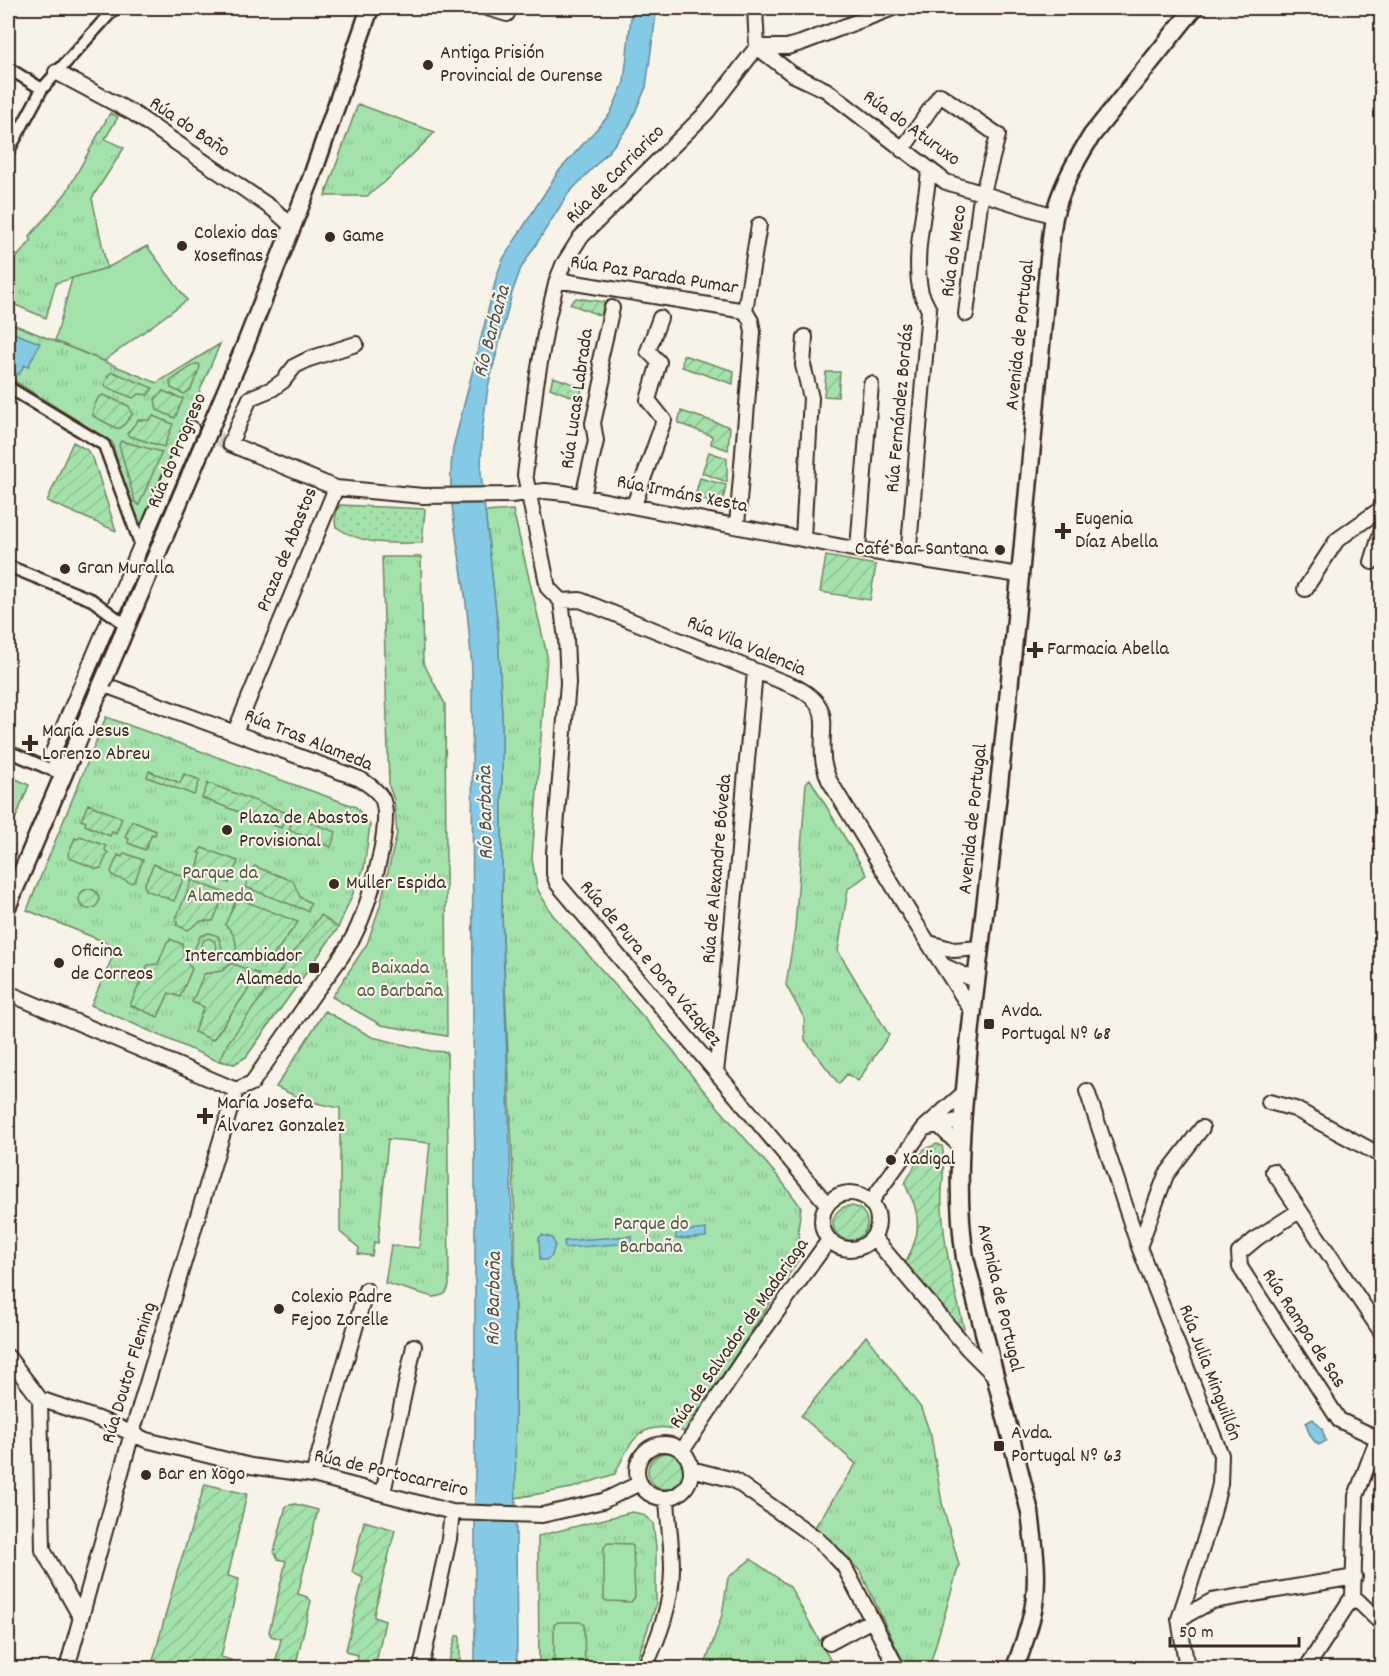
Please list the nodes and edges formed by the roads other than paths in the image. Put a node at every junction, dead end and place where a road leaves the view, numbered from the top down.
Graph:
1 (115, 8) edge
2 (370, 8) edge
3 (487, 8) edge
4 (508, 8) edge
5 (755, 8) edge
6 (893, 8) edge
7 (1194, 8) edge
8 (757, 47) junction
9 (8, 68) edge
10 (56, 72) junction
11 (42, 89) junction
12 (902, 150) junction
13 (8, 152) edge
14 (929, 171) junction
15 (946, 182) junction
16 (928, 191) junction
17 (984, 193) junction
18 (1054, 216) junction
19 (759, 225) dead end
20 (293, 227) junction
21 (557, 280) junction
22 (612, 308) dead end
23 (746, 311) junction
24 (966, 314) dead end
25 (660, 318) dead end
26 (805, 337) dead end
27 (356, 344) dead end
28 (871, 384) dead end
29 (8, 387) edge
30 (191, 428) dead end
31 (336, 488) junction
32 (528, 493) junction
33 (583, 496) junction
34 (634, 505) junction
35 (1382, 508) edge
36 (737, 525) junction
37 (1382, 529) edge
38 (803, 538) junction
39 (141, 546) junction
40 (858, 549) junction
41 (908, 558) junction
42 (1372, 562) dead end
43 (8, 566) edge
44 (1019, 574) junction
45 (1305, 589) dead end
46 (561, 601) junction
47 (126, 625) junction
48 (755, 670) junction
49 (102, 684) junction
50 (235, 732) junction
51 (8, 751) edge
52 (63, 775) junction
53 (9, 896) edge
54 (929, 943) junction
55 (980, 948) junction
56 (943, 965) junction
57 (975, 980) junction
58 (8, 993) edge
59 (972, 1011) junction
60 (716, 1071) junction
61 (236, 1090) junction
62 (1087, 1091) dead end
63 (965, 1092) junction
64 (1269, 1102) dead end
65 (962, 1120) junction
66 (931, 1126) junction
67 (1202, 1128) dead end
68 (961, 1147) junction
69 (1382, 1156) edge
70 (1273, 1171) dead end
71 (870, 1203) junction
72 (827, 1204) junction
73 (1299, 1211) junction
74 (873, 1237) junction
75 (829, 1240) junction
76 (1139, 1247) junction
77 (366, 1290) dead end
78 (1382, 1334) edge
79 (414, 1346) dead end
80 (968, 1349) junction
81 (988, 1352) junction
82 (8, 1357) edge
83 (995, 1376) junction
84 (40, 1399) junction
85 (132, 1433) junction
86 (1379, 1434) edge
87 (682, 1451) junction
88 (692, 1469) junction
89 (313, 1475) junction
90 (640, 1483) junction
91 (383, 1493) junction
92 (667, 1498) junction
93 (452, 1512) junction
94 (1355, 1576) junction
95 (1353, 1596) junction
96 (81, 1617) junction
97 (1179, 1619) junction
98 (872, 1620) junction
99 (1382, 1624) edge
100 (829, 1643) dead end
101 (1310, 1667) edge
102 (67, 1668) edge
103 (421, 1668) edge
104 (644, 1668) edge
105 (897, 1668) edge
106 (1015, 1668) edge
107 (1187, 1668) edge

1 - 10 street
2 - 20 street, Rúa do Progreso
3 - 4 street
5 - 8 street
6 - 8 street
7 - 18 street, Avenida de Portugal
8 - 12 street, Rúa do Aturuxo
8 - 21 street, Rúa de Carriarico
9 - 11 street
10 - 11 street
10 - 20 street, Rúa do Baño
11 - 13 street
12 - 14 street, Rúa do Aturuxo
12 - 17 street, Rúa do Meco
14 - 15 street, Rúa do Aturuxo
14 - 16 street, Rúa Fernández Bordás
15 - 16 street
15 - 17 street, Rúa do Aturuxo
16 - 41 street, Rúa Fernández Bordás
17 - 18 street, Rúa do Aturuxo
17 - 24 street, Rúa do Meco
18 - 44 street, Avenida de Portugal
19 - 23 street
20 - 47 street, Rúa do Progreso, bridge
21 - 23 street, Rúa Paz Parada Pumar
21 - 32 street, Rúa de Carriarico
22 - 33 street, Rúa Lucas Labrada
23 - 36 street
25 - 34 street
26 - 38 street
27 - 31 street, Praza de Abastos
28 - 40 street
29 - 39 street
30 - 39 street
31 - 32 street, Rúa Irmáns Xesta
31 - 50 street, Praza de Abastos
32 - 33 street, Rúa Irmáns Xesta
32 - 46 street, Rúa de Carriarico
33 - 34 street, Rúa Irmáns Xesta
34 - 36 street, Rúa Irmáns Xesta
35 - 45 street
36 - 38 street, Rúa Irmáns Xesta
37 - 42 street
38 - 40 street, Rúa Irmáns Xesta
39 - 52 street
40 - 41 street, Rúa Irmáns Xesta
41 - 44 street, Rúa Irmáns Xesta
43 - 47 street, bridge
44 - 55 street, Avenida de Portugal
46 - 48 street, Rúa Vila Valencia
46 - 60 street, Rúa de Pura e Dora Vázquez
47 - 49 street, Rúa do Progreso, bridge
48 - 54 street, Rúa Vila Valencia
48 - 60 street, Rúa de Alexandre Bóveda
49 - 50 street, Rúa Tras Alameda
49 - 52 street, Rúa do Progreso
50 - 61 street, Rúa Tras Alameda
51 - 52 street
52 - 53 street, Rúa do Progreso
54 - 55 street
54 - 56 street, Rúa Vila Valencia
55 - 57 street, Avenida de Portugal
56 - 57 street
56 - 59 street, Rúa Vila Valencia
57 - 59 street, Avenida de Portugal
58 - 61 street
59 - 63 street, Avenida de Portugal
60 - 72 street, Rúa de Pura e Dora Vázquez
61 - 85 street, Rúa Doutor Fleming
62 - 76 street, Rúa Julia Minguillón
63 - 65 street, Avenida de Portugal
63 - 66 street
64 - 69 street
65 - 66 street
65 - 68 street, Avenida de Portugal
66 - 68 street
66 - 71 street
67 - 76 street
68 - 81 street, Avenida de Portugal
70 - 73 street
71 - 72 street
71 - 74 street
72 - 75 street
73 - 78 street
73 - 86 street, Rúa Rampa de Sas
74 - 75 street
74 - 80 street
75 - 87 street, Rúa de Salvador de Madariaga
76 - 97 street, Rúa Julia Minguillón
77 - 89 street
79 - 91 street
80 - 81 street
80 - 83 street
81 - 83 street, Avenida de Portugal
82 - 84 street
83 - 106 street, Avenida de Portugal
84 - 85 street, Rúa de Portocarreiro
84 - 96 street
85 - 89 street, Rúa de Portocarreiro
85 - 96 street, Rúa Doutor Fleming
86 - 94 street, Rúa Rampa de Sas
87 - 88 street
87 - 90 street
88 - 92 street
88 - 98 street
89 - 91 street, Rúa de Portocarreiro
90 - 92 street
90 - 93 street, Rúa de Portocarreiro
91 - 93 street, Rúa de Portocarreiro
92 - 104 street
93 - 103 street
94 - 95 street, Rúa Rampa de Sas
94 - 97 street
95 - 99 street
95 - 101 street
96 - 102 street, Rúa Doutor Fleming
97 - 107 street
98 - 100 street
98 - 105 street

